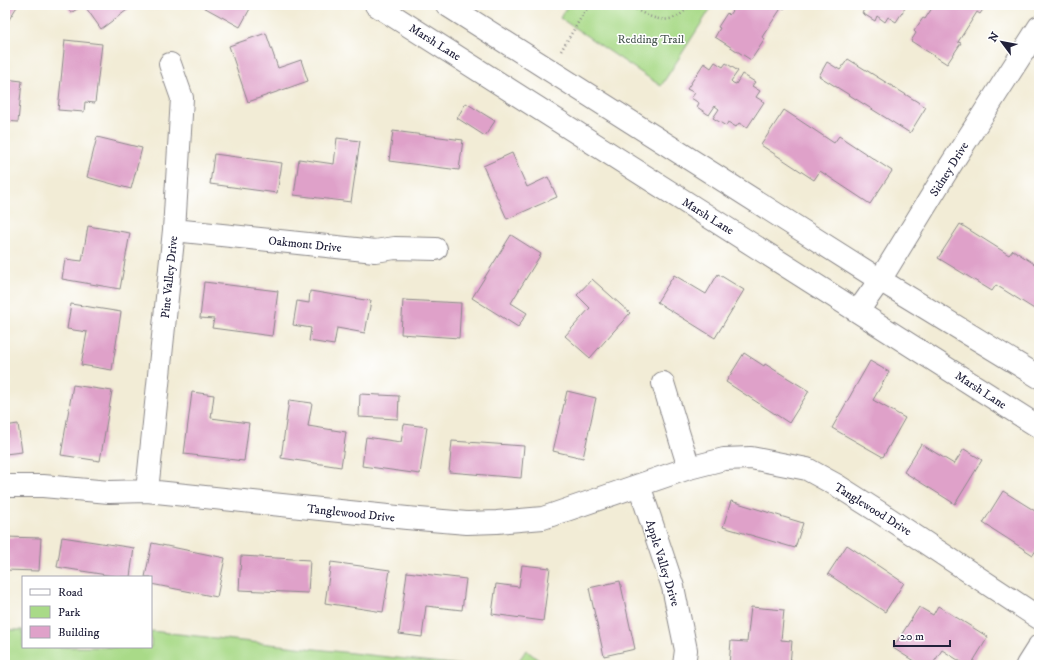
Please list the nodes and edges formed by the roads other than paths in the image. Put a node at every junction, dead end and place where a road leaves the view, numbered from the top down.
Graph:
1 (376, 5) edge
2 (447, 5) edge
3 (1039, 27) edge
4 (170, 64) dead end
5 (174, 230) junction
6 (436, 249) dead end
7 (880, 280) junction
8 (858, 311) junction
9 (1039, 377) edge
10 (663, 383) dead end
11 (1039, 427) edge
12 (689, 468) junction
13 (639, 485) junction
14 (5, 486) edge
15 (147, 491) junction
16 (1039, 618) edge
17 (1039, 646) edge
18 (684, 665) edge
19 (1027, 665) edge

1 - 8 street, Marsh Lane
2 - 7 street
3 - 7 street, Sidney Drive
4 - 5 street, Pine Valley Drive
5 - 6 street, Oakmont Drive
5 - 15 street, Pine Valley Drive
7 - 8 street, Sidney Drive
7 - 9 street
8 - 11 street, Marsh Lane
10 - 12 street
12 - 13 street, Tanglewood Drive
12 - 16 street, Tanglewood Drive
13 - 15 street, Tanglewood Drive
13 - 18 street, Apple Valley Drive
14 - 15 street, Tanglewood Drive
17 - 19 street

